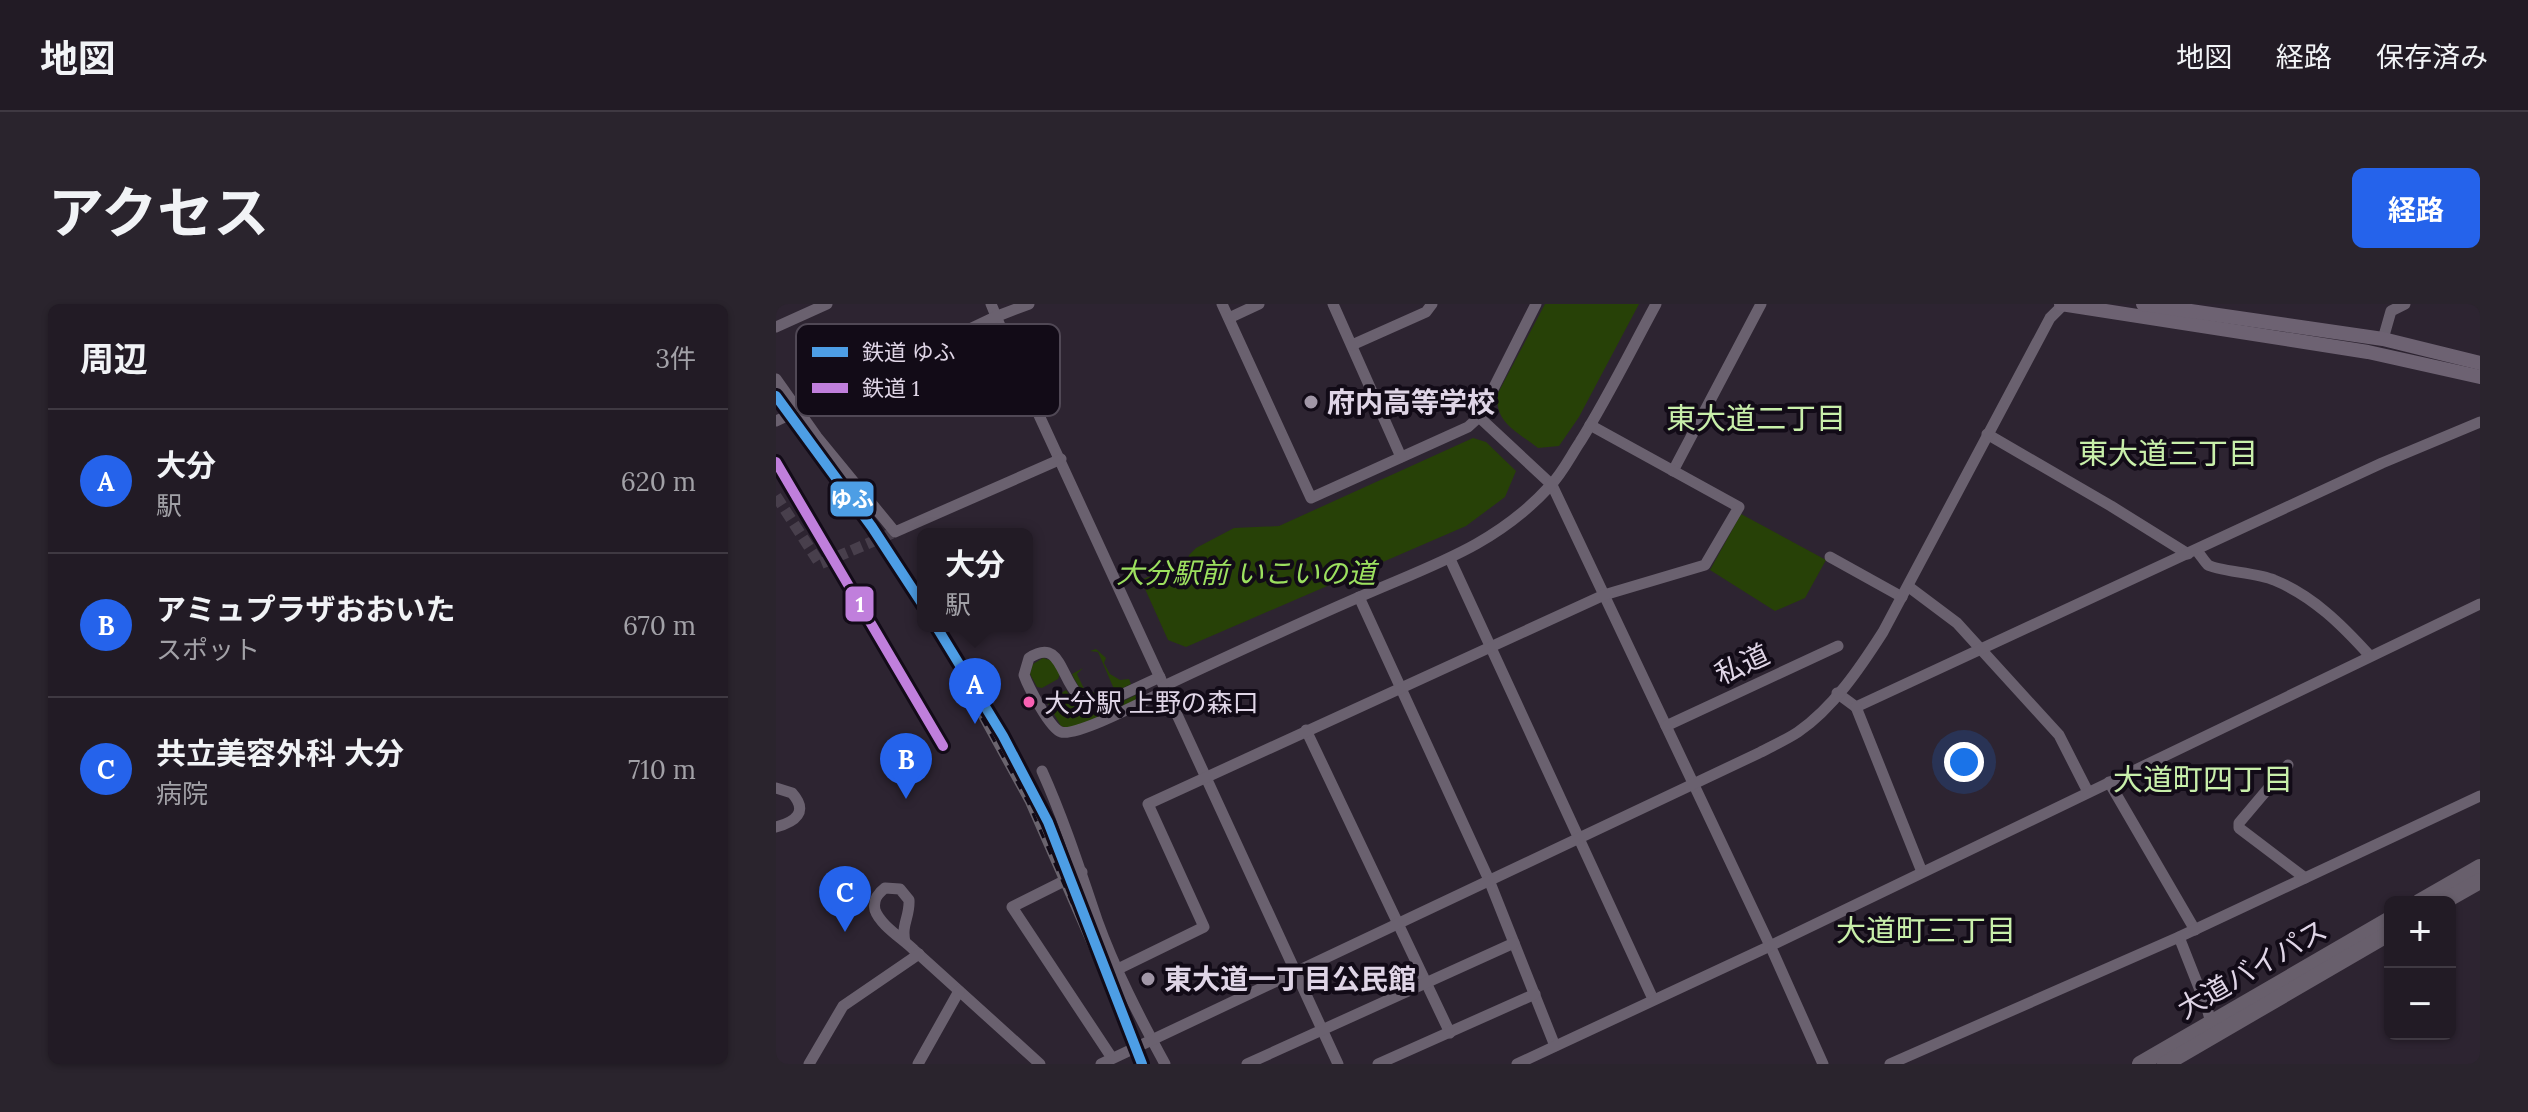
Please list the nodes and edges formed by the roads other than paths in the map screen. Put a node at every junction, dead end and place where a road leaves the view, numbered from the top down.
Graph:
1 (827, 304) edge
2 (991, 304) edge
3 (1029, 304) edge
4 (1222, 304) edge
5 (1259, 304) edge
6 (1333, 304) edge
7 (1432, 304) edge
8 (1536, 304) edge
9 (1656, 304) edge
10 (1761, 304) edge
11 (2063, 304) edge
12 (2143, 304) edge
13 (2405, 304) edge
14 (995, 317) junction
15 (1229, 318) junction
16 (980, 324) edge
17 (998, 324) edge
18 (776, 327) edge
19 (2383, 339) junction
20 (1352, 345) junction
21 (2480, 363) edge
22 (2480, 377) edge
23 (776, 379) edge
24 (796, 407) edge
25 (796, 412) edge
26 (803, 416) edge
27 (1041, 416) edge
28 (1479, 417) junction
29 (776, 421) edge
30 (2480, 422) edge
31 (1590, 425) junction
32 (1987, 434) junction
33 (1401, 457) junction
34 (1061, 459) junction
35 (1673, 471) junction
36 (1552, 485) junction
37 (2192, 552) junction
38 (1830, 557) dead end
39 (1450, 559) junction
40 (1906, 592) junction
41 (1604, 595) junction
42 (1359, 597) junction
43 (2480, 604) edge
44 (1838, 646) dead end
45 (1490, 647) junction
46 (1980, 648) junction
47 (2370, 656) junction
48 (1164, 684) junction
49 (1400, 687) junction
50 (1837, 693) junction
51 (1856, 707) junction
52 (1666, 726) junction
53 (1306, 730) junction
54 (2288, 765) dead end
55 (1042, 771) dead end
56 (1206, 777) junction
57 (2109, 782) junction
58 (1693, 783) junction
59 (776, 788) edge
60 (2088, 792) junction
61 (2480, 796) edge
62 (776, 827) edge
63 (1577, 838) junction
64 (2480, 867) edge
65 (1082, 872) junction
66 (1922, 872) junction
67 (2305, 878) junction
68 (1489, 880) junction
69 (2480, 881) edge
70 (2429, 896) edge
71 (2454, 896) edge
72 (2384, 922) edge
73 (1398, 923) junction
74 (2195, 930) junction
75 (2384, 936) edge
76 (2179, 937) junction
77 (905, 942) junction
78 (1514, 943) junction
79 (1770, 946) junction
80 (919, 954) junction
81 (1118, 969) junction
82 (1295, 971) junction
83 (1426, 983) junction
84 (959, 991) junction
85 (1535, 994) junction
86 (1653, 999) junction
87 (2211, 1023) junction
88 (1323, 1030) junction
89 (1450, 1033) junction
90 (1151, 1039) junction
91 (1555, 1046) junction
92 (1107, 1061) edge
93 (809, 1064) edge
94 (918, 1064) edge
95 (1040, 1064) edge
96 (1165, 1064) edge
97 (1247, 1064) edge
98 (1338, 1064) edge
99 (1378, 1064) edge
100 (1517, 1064) edge
101 (1823, 1064) edge
102 (1890, 1064) edge
103 (2140, 1064) edge
104 (2165, 1064) edge

1 - 18 street
2 - 14 street
3 - 14 street
4 - 15 street
5 - 15 street
6 - 20 street
7 - 20 street
8 - 28 street
9 - 31 street
10 - 35 street
11 - 22 main road
11 - 32 street
12 - 19 main road
13 - 19 street
14 - 16 street
14 - 17 street
15 - 33 street
19 - 21 main road
20 - 33 street
23 - 24 street
25 - 29 street
26 - 34 street
27 - 34 street
28 - 33 street
28 - 36 street
30 - 37 street
31 - 35 street
31 - 36 street
32 - 37 street
32 - 40 street
34 - 48 street
35 - 41 street
36 - 39 street
36 - 41 street
37 - 46 street
37 - 47 street
38 - 40 street
39 - 42 street
39 - 45 street
40 - 46 street
40 - 50 street
41 - 45 street
41 - 52 street
42 - 48 street
42 - 49 street
43 - 47 street
44 - 52 street, 私道
45 - 49 street
45 - 63 street
46 - 51 street
46 - 60 street
47 - 57 street
48 - 48 street
48 - 56 street
49 - 53 street
49 - 68 street
50 - 51 street
50 - 58 street
51 - 66 street
52 - 58 street
53 - 56 street
53 - 73 street
54 - 67 street
55 - 65 street
56 - 81 street
56 - 82 street
57 - 60 street
57 - 74 street
58 - 63 street
58 - 79 street
59 - 62 street
60 - 66 street
61 - 67 street
63 - 68 street
63 - 86 street
64 - 70 highway
65 - 81 street
65 - 92 street
66 - 79 street
67 - 74 street
68 - 73 street
68 - 78 street
69 - 71 highway
72 - 87 highway, 大道バイパス
73 - 82 street
73 - 83 street
74 - 76 street
75 - 104 highway, 大道バイパス
76 - 87 street
76 - 102 street
77 - 77 street
77 - 80 street
78 - 83 street
78 - 85 street
79 - 86 street
79 - 101 street
80 - 84 street
80 - 93 street
81 - 90 street
82 - 88 street
82 - 90 street
83 - 88 street
83 - 89 street
84 - 94 street
84 - 95 street
85 - 89 street
85 - 91 street
86 - 91 street
87 - 103 highway, 大道バイパス
88 - 97 street
88 - 98 street
89 - 99 street
90 - 92 street
90 - 96 street
91 - 100 street

